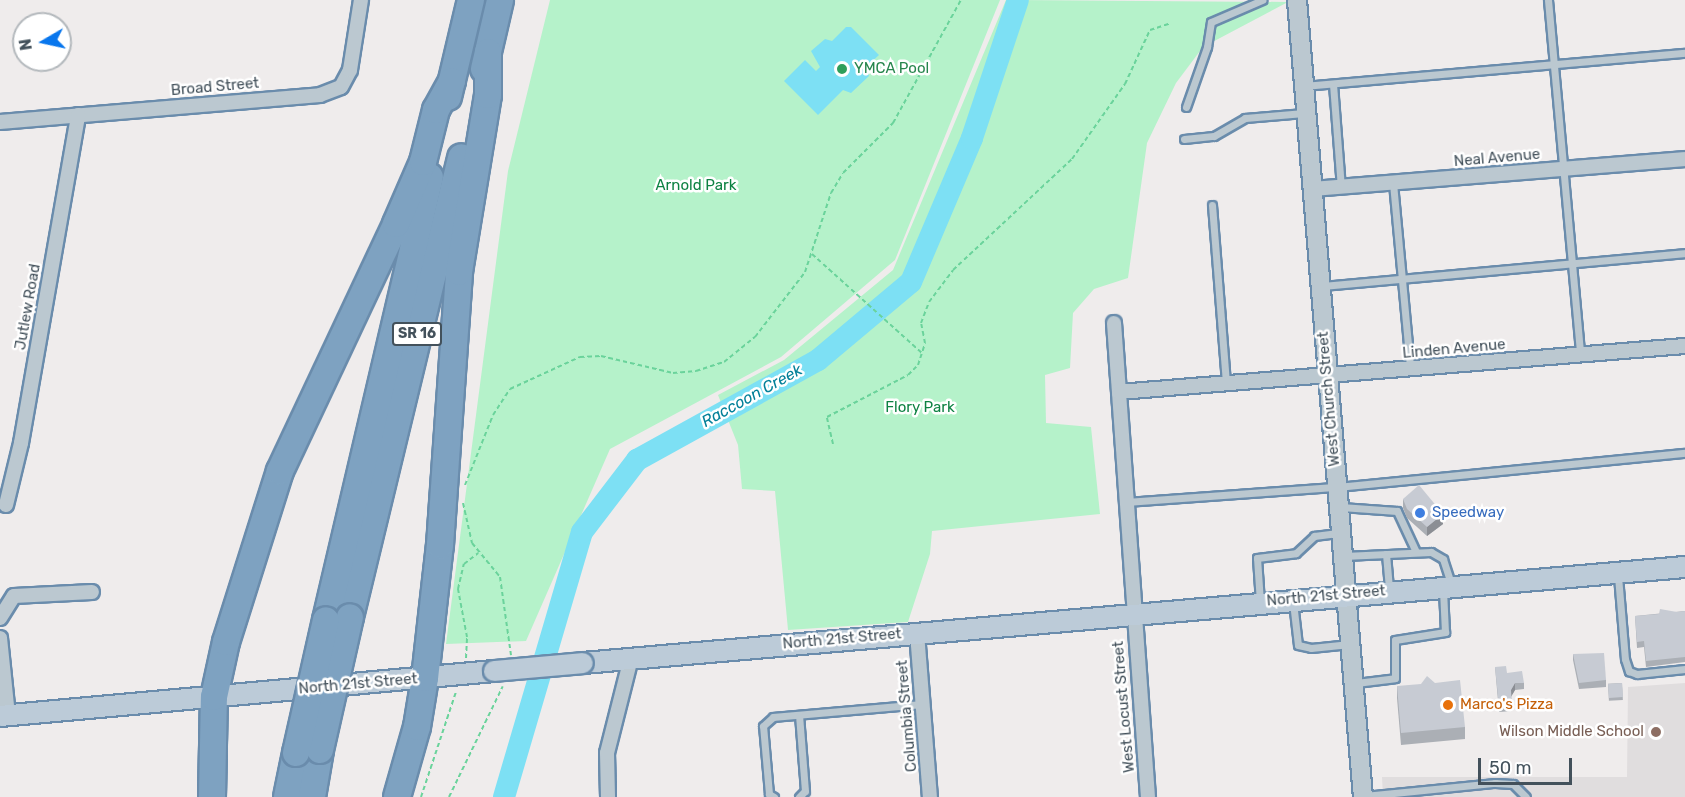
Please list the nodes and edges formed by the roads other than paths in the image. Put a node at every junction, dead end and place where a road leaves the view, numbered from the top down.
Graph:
1 (361, 0) edge
2 (471, 0) edge
3 (500, 0) edge
4 (1263, 0) edge
5 (1297, 0) edge
6 (1548, 0) edge
7 (488, 52) junction
8 (1685, 53) edge
9 (1554, 65) junction
10 (452, 81) junction
11 (1333, 84) junction
12 (1304, 86) junction
13 (1186, 107) dead end
14 (1306, 113) junction
15 (78, 115) junction
16 (0, 122) edge
17 (1184, 139) dead end
18 (1685, 159) edge
19 (1563, 169) junction
20 (1393, 183) junction
21 (1341, 187) junction
22 (1313, 189) junction
23 (1212, 205) dead end
24 (1685, 253) edge
25 (1572, 263) junction
26 (1402, 279) junction
27 (1320, 286) junction
28 (1114, 323) dead end
29 (1685, 346) edge
30 (1580, 355) junction
31 (1410, 369) junction
32 (1328, 376) junction
33 (1226, 384) junction
34 (1119, 392) junction
35 (1685, 453) edge
36 (1337, 487) junction
37 (1126, 502) junction
38 (6, 505) dead end
39 (1338, 507) junction
40 (1340, 533) junction
41 (1416, 552) junction
42 (1386, 554) junction
43 (1342, 556) junction
44 (1685, 567) edge
45 (1618, 572) junction
46 (1447, 586) junction
47 (1389, 591) junction
48 (92, 592) dead end
49 (1345, 595) junction
50 (1293, 599) junction
51 (1260, 602) junction
52 (1133, 614) junction
53 (0, 618) edge
54 (338, 619) junction
55 (917, 633) junction
56 (0, 638) edge
57 (1350, 644) junction
58 (632, 658) junction
59 (1685, 669) edge
60 (425, 678) junction
61 (1353, 683) junction
62 (214, 697) junction
63 (921, 704) junction
64 (799, 715) junction
65 (4, 716) edge
66 (308, 751) junction
67 (1363, 796) edge
68 (212, 797) edge
69 (287, 797) edge
70 (312, 797) edge
71 (397, 797) edge
72 (608, 797) edge
73 (774, 797) edge
74 (799, 797) edge
75 (930, 797) edge
76 (1148, 797) edge
77 (1526, 797) edge

1 - 15 street, Broad Street
2 - 10 highway, SR 16
3 - 7 highway, SR 16
4 - 13 lane
5 - 12 street, West Church Street
6 - 9 lane
7 - 54 highway, SR 16
7 - 60 highway
8 - 9 lane
9 - 11 lane
9 - 19 lane
10 - 54 highway, SR 16
10 - 62 highway
11 - 12 lane
11 - 21 lane
12 - 14 street, West Church Street
14 - 17 lane
14 - 22 street, West Church Street
15 - 16 street, Broad Street
15 - 38 street, Jutlew Road
18 - 19 street, Neal Avenue
19 - 20 street, Neal Avenue
19 - 25 lane
20 - 21 street, Neal Avenue
20 - 26 lane
21 - 22 street, Neal Avenue
22 - 27 street, West Church Street
23 - 33 lane
24 - 25 lane
25 - 26 lane
25 - 30 lane
26 - 27 lane
26 - 31 lane
27 - 32 street, West Church Street
28 - 34 street, West Locust Street
29 - 30 street, Linden Avenue
30 - 31 street, Linden Avenue
31 - 32 street, Linden Avenue
32 - 33 street, Linden Avenue
32 - 36 street, West Church Street
33 - 34 street, Linden Avenue
34 - 37 street, West Locust Street
35 - 36 lane
36 - 37 lane
36 - 39 street, West Church Street
37 - 52 street, West Locust Street
39 - 40 street, West Church Street
39 - 41 lane
40 - 43 street, West Church Street
40 - 51 lane
41 - 42 lane
41 - 46 lane
42 - 43 lane
42 - 47 lane
43 - 49 street, West Church Street
44 - 45 main road, North 21st Street
45 - 46 main road, North 21st Street
45 - 59 lane
46 - 47 main road, North 21st Street
46 - 61 lane
47 - 49 main road, North 21st Street
48 - 53 street
49 - 50 main road, North 21st Street
49 - 57 street, West Church Street
50 - 51 main road, North 21st Street
50 - 57 lane
51 - 52 main road, North 21st Street
52 - 55 main road, North 21st Street
52 - 76 street, West Locust Street
54 - 66 highway, SR 16, bridge
55 - 58 main road, North 21st Street
55 - 63 street, Columbia Street
56 - 65 street
57 - 61 street, West Church Street
58 - 60 main road, North 21st Street, bridge
58 - 72 street
60 - 62 main road, North 21st Street
60 - 71 highway
61 - 67 street, West Church Street
62 - 65 main road, North 21st Street
62 - 68 highway
63 - 64 lane
63 - 75 street, Columbia Street
64 - 73 lane
64 - 74 lane
66 - 69 highway, SR 16
66 - 70 highway, SR 16
67 - 77 lane

